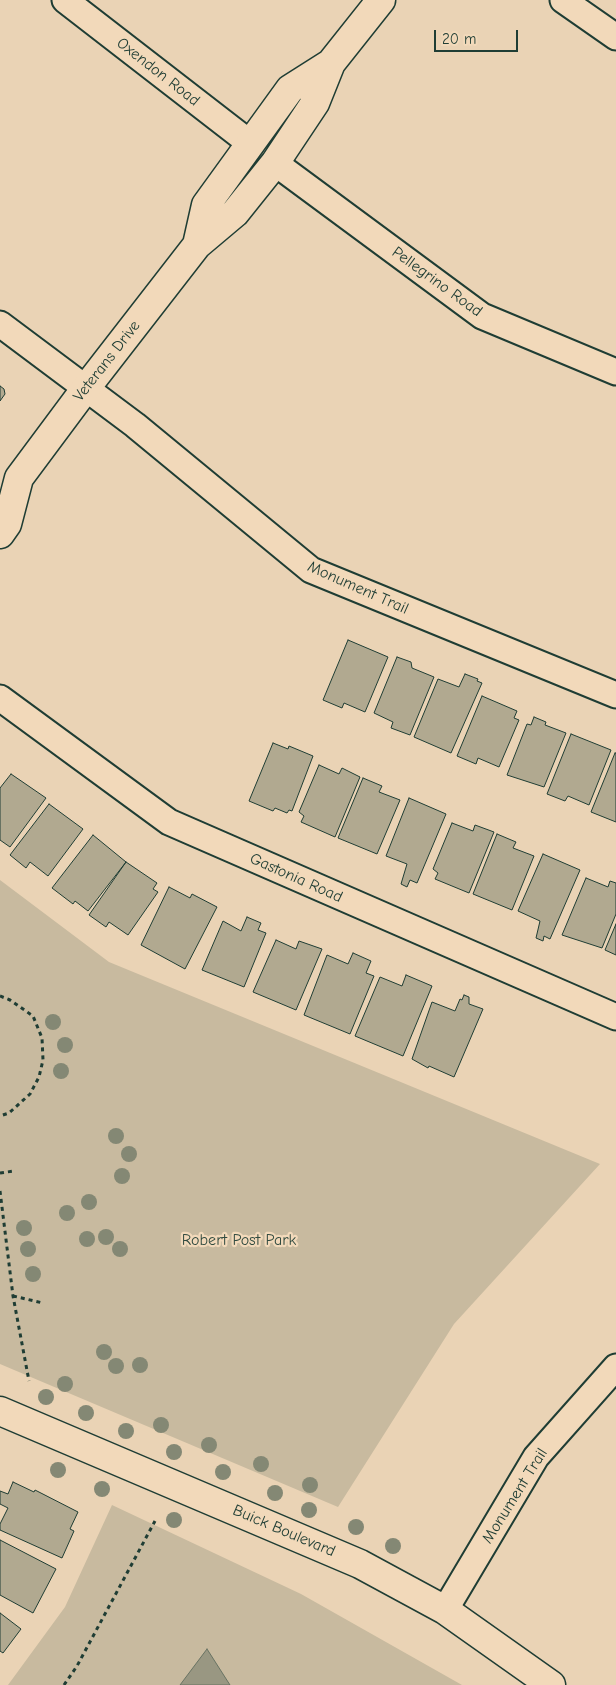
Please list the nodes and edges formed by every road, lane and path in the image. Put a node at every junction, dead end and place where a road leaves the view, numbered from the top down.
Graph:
1 (65, 0) edge
2 (381, 0) edge
3 (563, 0) edge
4 (616, 37) edge
5 (331, 63) junction
6 (251, 144) junction
7 (275, 163) junction
8 (197, 244) junction
9 (0, 324) edge
10 (616, 372) edge
11 (86, 388) junction
12 (10, 484) edge
13 (0, 534) edge
14 (616, 695) edge
15 (0, 698) edge
16 (0, 996) edge
17 (616, 1017) edge
18 (0, 1116) edge
19 (14, 1171) dead end
20 (0, 1173) edge
21 (0, 1191) edge
22 (13, 1296) junction
23 (43, 1303) dead end
24 (616, 1367) edge
25 (29, 1381) dead end
26 (0, 1411) edge
27 (155, 1521) dead end
28 (445, 1610) junction
29 (64, 1685) edge
30 (551, 1685) edge

1 - 6 street, Oxendon Road
2 - 5 street, Veterans Drive
3 - 4 street
5 - 6 street, Veterans Drive
5 - 7 street, Veterans Drive
6 - 8 street, Veterans Drive
7 - 8 street, Veterans Drive
7 - 10 street, Pellegrino Road
8 - 11 street, Veterans Drive
9 - 11 street, Monument Trail
11 - 12 street, Veterans Drive
11 - 14 street, Monument Trail
12 - 13 street, Veterans Drive
15 - 17 street, Gastonia Road
16 - 18 path
19 - 20 path
21 - 22 path
22 - 23 path
22 - 25 path
24 - 28 street, Monument Trail
26 - 28 street, Buick Boulevard
27 - 29 path
28 - 30 street, Buick Boulevard

